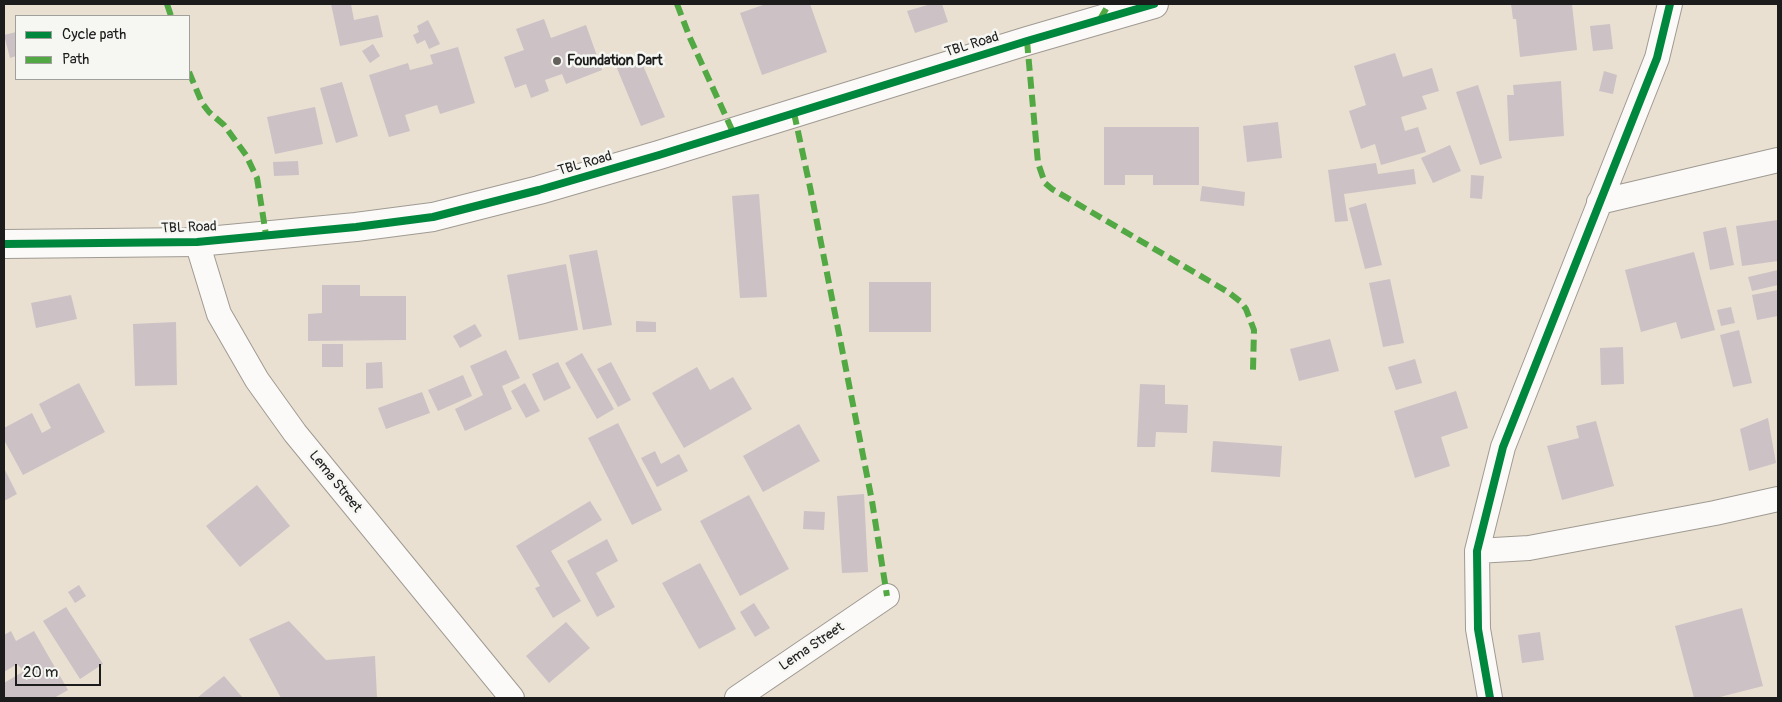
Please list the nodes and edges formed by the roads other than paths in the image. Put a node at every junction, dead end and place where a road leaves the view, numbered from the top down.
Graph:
1 (1154, 4) edge
2 (1670, 4) edge
3 (1778, 160) edge
4 (1599, 202) junction
5 (197, 242) junction
6 (4, 244) edge
7 (1778, 499) edge
8 (1477, 551) junction
9 (887, 596) dead end
10 (512, 698) edge
11 (737, 698) edge
12 (1490, 698) edge

1 - 5 street, TBL Road
2 - 4 street
3 - 4 street
4 - 8 street
5 - 6 street, TBL Road
5 - 10 street, Lema Street
7 - 8 street
8 - 12 street
9 - 11 street, Lema Street

